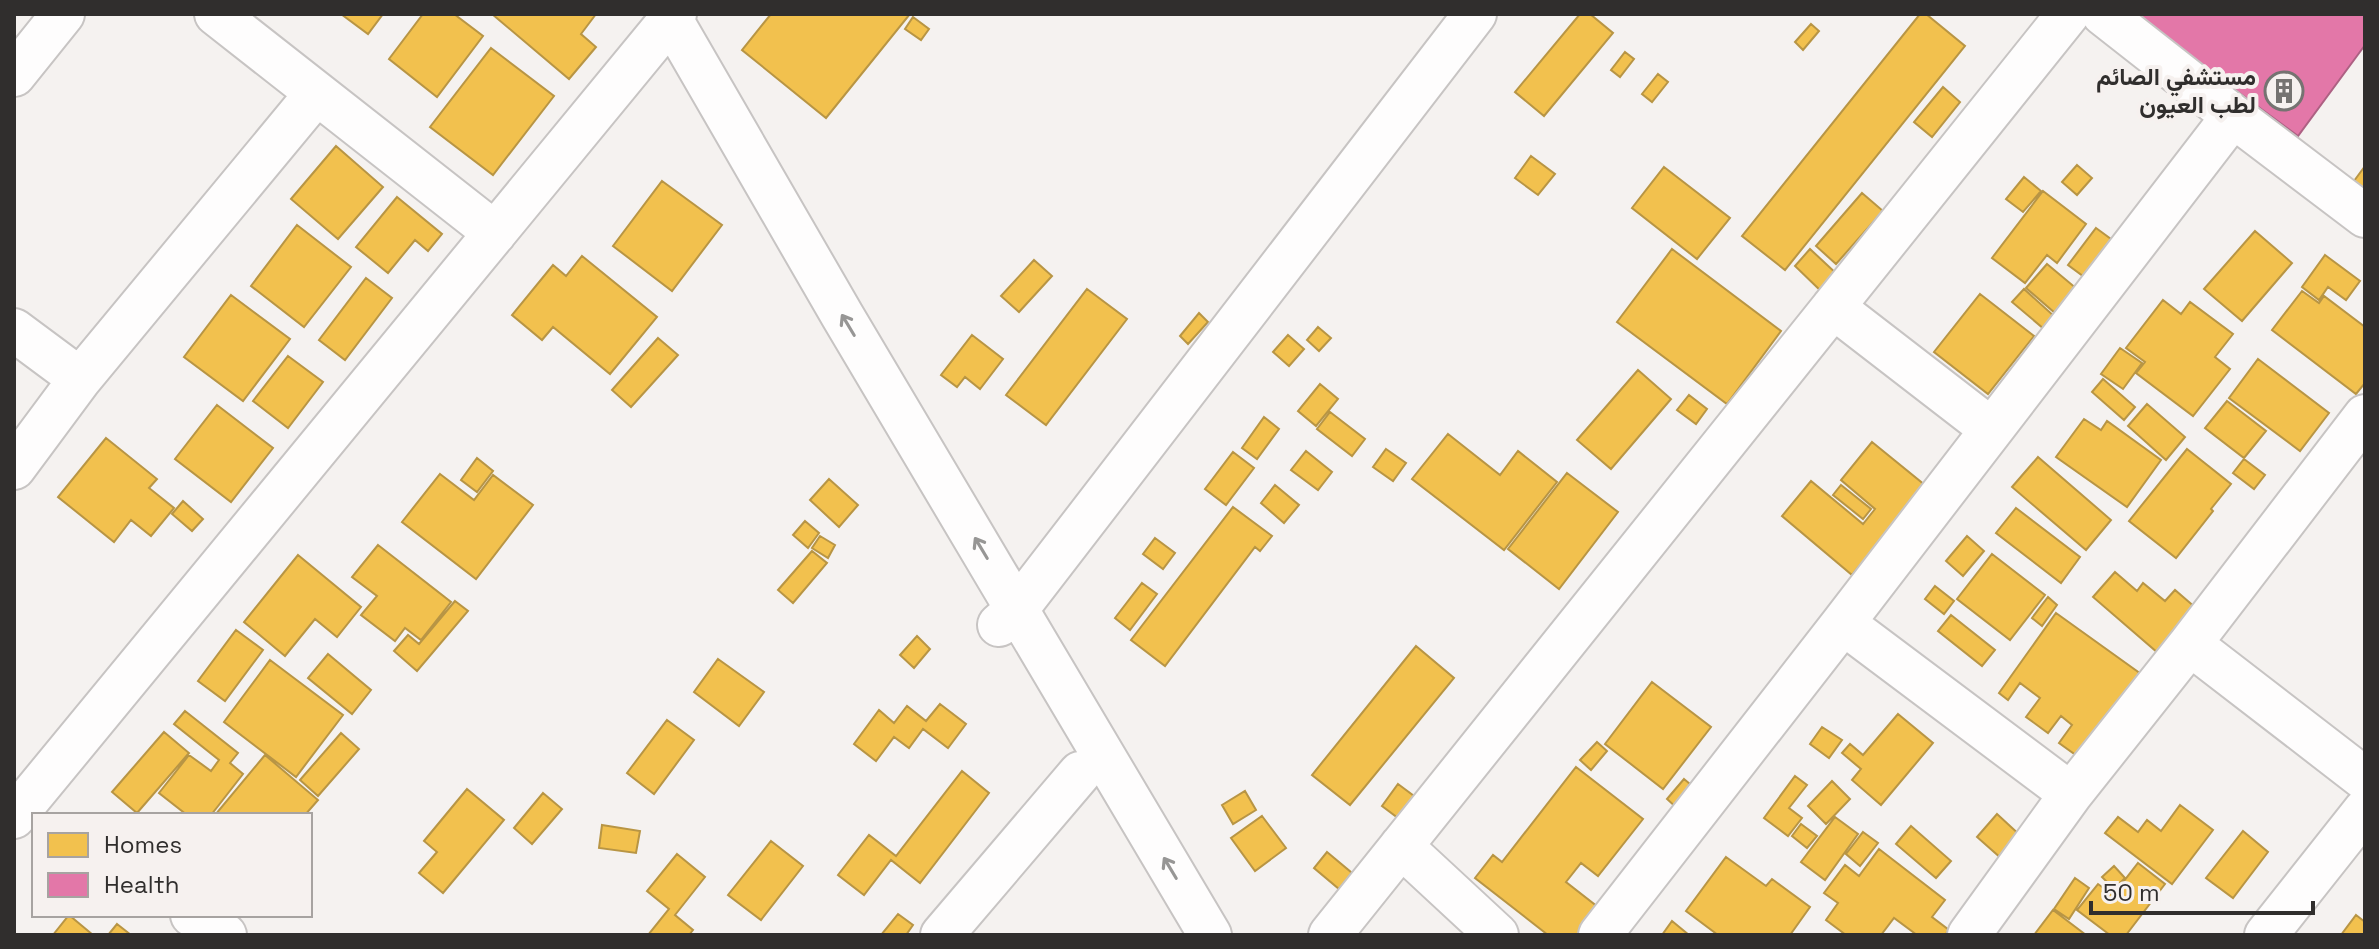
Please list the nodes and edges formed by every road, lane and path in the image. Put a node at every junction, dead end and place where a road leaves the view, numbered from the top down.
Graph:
1 (63, 14) edge
2 (216, 14) edge
3 (1474, 14) edge
4 (2068, 14) edge
5 (2103, 14) edge
6 (662, 20) edge
7 (14, 75) edge
8 (316, 94) junction
9 (2233, 116) junction
10 (2365, 216) edge
11 (495, 233) junction
12 (1833, 307) junction
13 (14, 330) edge
14 (80, 379) junction
15 (2365, 416) edge
16 (1991, 429) junction
17 (14, 468) edge
18 (1006, 618) junction
19 (1843, 623) junction
20 (2190, 644) junction
21 (1080, 773) junction
22 (2365, 779) edge
23 (2071, 794) junction
24 (2365, 810) edge
25 (21, 812) edge
26 (1401, 846) junction
27 (195, 917) edge
28 (224, 935) edge
29 (942, 935) edge
30 (1177, 935) edge
31 (1210, 935) edge
32 (1330, 935) edge
33 (1497, 935) edge
34 (1600, 935) edge
35 (1969, 935) edge
36 (2266, 935) edge

1 - 7 street
2 - 8 street
3 - 18 street
4 - 12 street
5 - 9 street
6 - 11 street
6 - 18 street
8 - 11 street
8 - 14 street
9 - 10 street
9 - 16 street
11 - 25 street
12 - 16 street
12 - 26 street
13 - 14 street
14 - 17 street
15 - 20 street
16 - 19 street
18 - 21 street
31 -> 18 street
19 - 23 street
19 - 34 street
20 - 22 street
20 - 23 street
21 - 29 street
21 - 30 street
23 - 35 street
24 - 36 street
26 - 32 street
26 - 33 street
27 - 28 street

